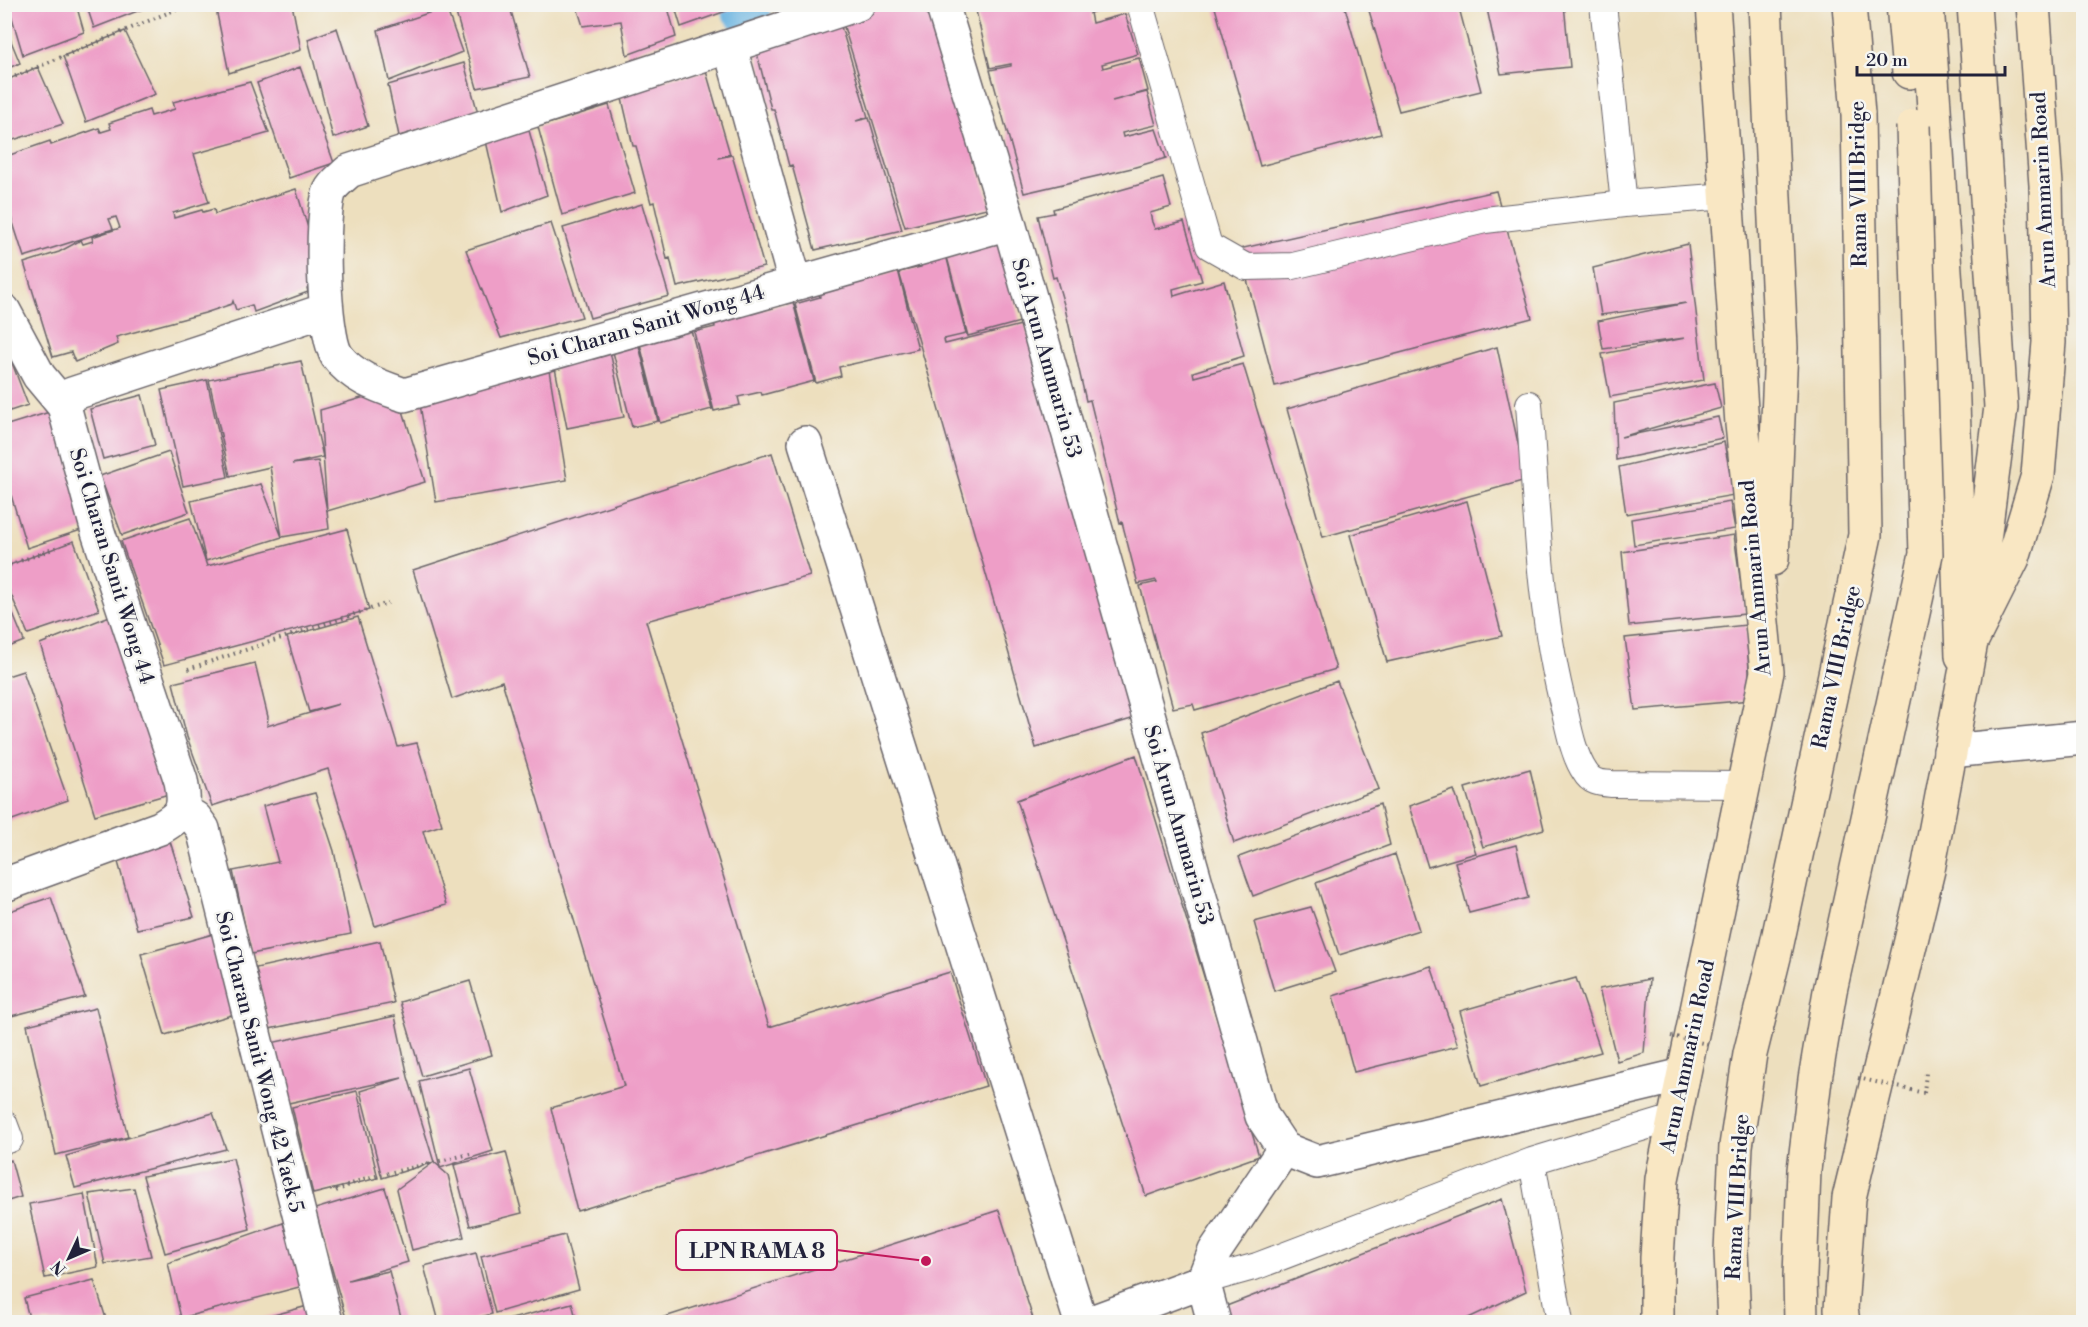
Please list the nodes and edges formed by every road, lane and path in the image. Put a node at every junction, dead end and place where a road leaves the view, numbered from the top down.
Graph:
1 (189, 4) edge
2 (858, 4) edge
3 (942, 4) edge
4 (1140, 4) edge
5 (1603, 4) edge
6 (1713, 4) edge
7 (1765, 4) edge
8 (1849, 4) edge
9 (1903, 4) edge
10 (1927, 4) edge
11 (1974, 4) edge
12 (2033, 4) edge
13 (730, 46) junction
14 (4, 81) edge
15 (1727, 196) junction
16 (1624, 204) junction
17 (1009, 223) junction
18 (795, 282) junction
19 (326, 310) junction
20 (4, 311) edge
21 (1529, 404) dead end
22 (64, 406) junction
23 (805, 443) dead end
24 (98, 532) junction
25 (4, 567) edge
26 (388, 603) dead end
27 (1971, 642) junction
28 (1767, 672) junction
29 (148, 682) junction
30 (1963, 684) junction
31 (2084, 738) edge
32 (1950, 752) junction
33 (1744, 785) junction
34 (181, 811) junction
35 (4, 885) edge
36 (1683, 1075) junction
37 (1674, 1118) junction
38 (4, 1123) edge
39 (4, 1141) edge
40 (1284, 1149) junction
41 (470, 1154) dead end
42 (1533, 1161) junction
43 (295, 1205) junction
44 (1203, 1281) junction
45 (326, 1323) edge
46 (1082, 1323) edge
47 (1092, 1323) edge
48 (1214, 1323) edge
49 (1560, 1323) edge
50 (1657, 1323) edge
51 (1734, 1323) edge
52 (1801, 1323) edge
53 (1843, 1323) edge

1 - 14 path
2 - 13 street, Soi Charan Sanit Wong 44
3 - 17 street, Soi Arun Ammarin 53
4 - 16 lane
5 - 16 lane
6 - 15 main road, Arun Ammarin Road
7 - 28 main road
8 - 51 main road, Rama VIII Bridge, bridge
9 - 52 main road, bridge
10 - 30 main road, Arun Ammarin Road
11 - 27 main road
12 - 27 main road, Arun Ammarin Road
13 - 18 street
13 - 19 street, Soi Charan Sanit Wong 44
15 - 16 lane
15 - 28 main road, Arun Ammarin Road
17 - 18 street, Soi Charan Sanit Wong 44
17 - 40 street, Soi Arun Ammarin 53
18 - 19 street, Soi Charan Sanit Wong 44
19 - 22 street
20 - 22 street
21 - 33 lane
22 - 24 street, Soi Charan Sanit Wong 44
23 - 46 street
24 - 25 path
24 - 29 street, Soi Charan Sanit Wong 44
26 - 29 path
27 - 30 main road, Arun Ammarin Road
28 - 33 main road, Arun Ammarin Road
29 - 34 street, Soi Charan Sanit Wong 44
30 - 32 main road, Arun Ammarin Road
31 - 32 street
32 - 53 main road, Arun Ammarin Road
33 - 36 main road, Arun Ammarin Road
34 - 35 street
34 - 43 street, Soi Charan Sanit Wong 42 Yaek 5
36 - 37 main road, Arun Ammarin Road
36 - 40 street
37 - 42 lane
37 - 50 main road, Arun Ammarin Road
38 - 39 lane
40 - 44 street
41 - 43 path
42 - 44 lane
42 - 49 lane
43 - 45 street, Soi Charan Sanit Wong 42 Yaek 5
44 - 47 street
44 - 48 street

